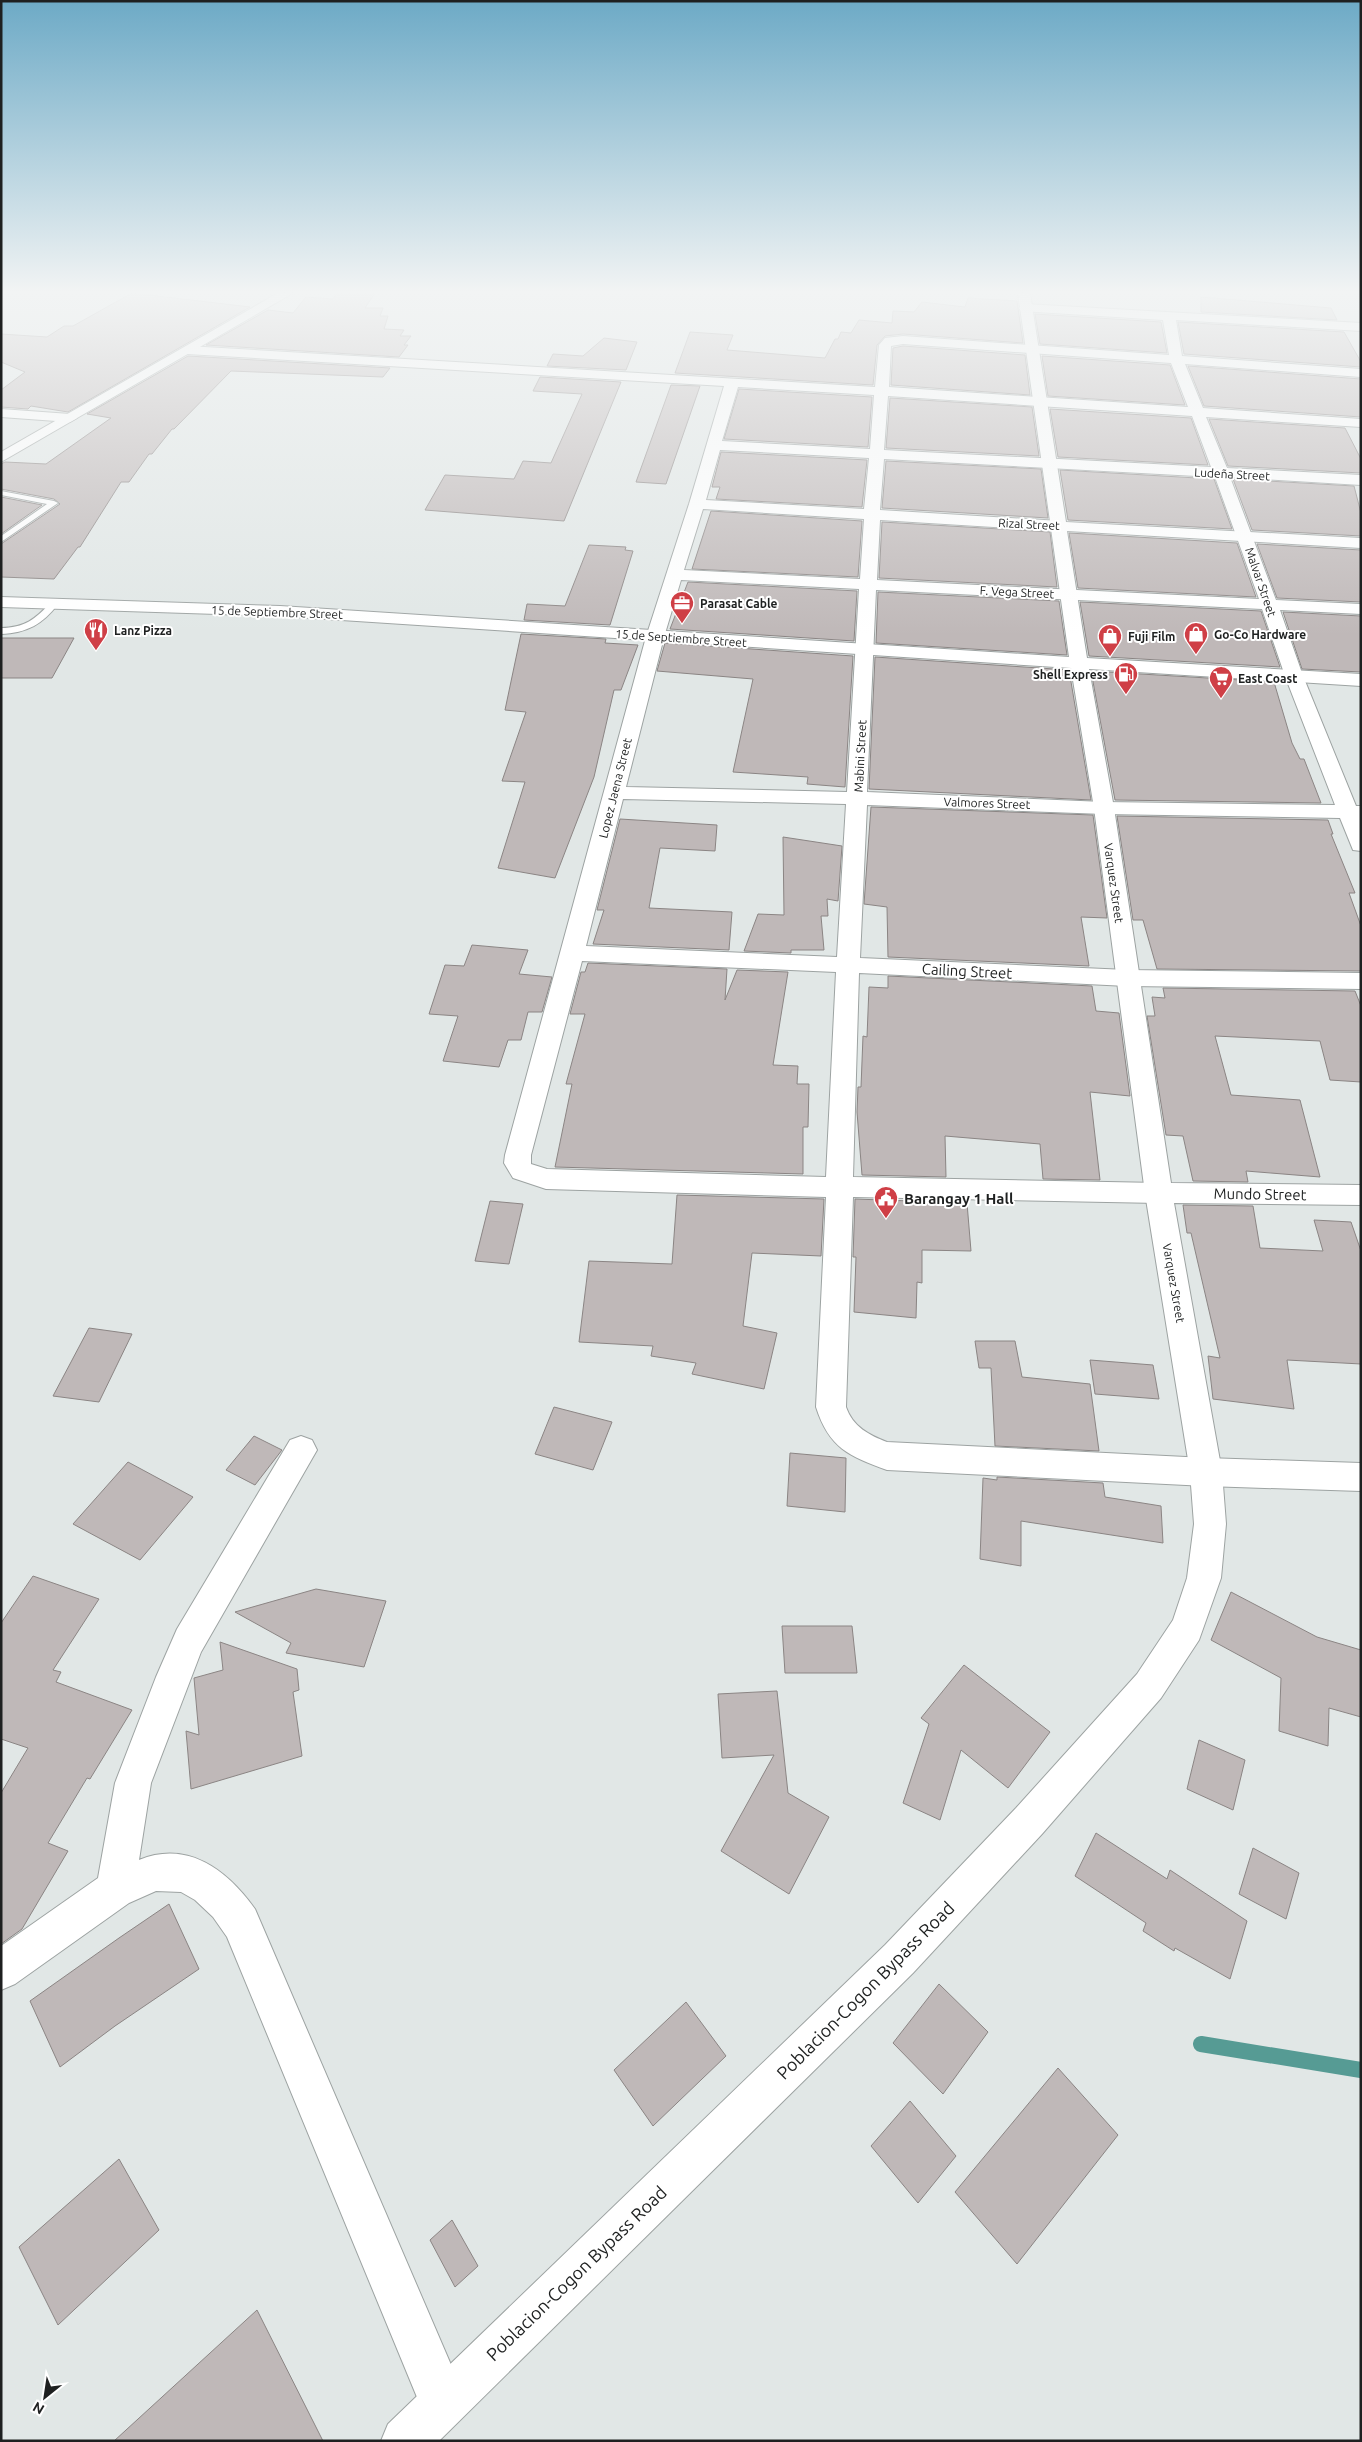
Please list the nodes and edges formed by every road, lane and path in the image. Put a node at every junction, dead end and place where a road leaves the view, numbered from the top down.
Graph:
1 (89, 407) edge
2 (725, 407) edge
3 (880, 407) edge
4 (1041, 407) edge
5 (1125, 407) edge
6 (1195, 407) edge
7 (1197, 412) junction
8 (1, 413) edge
9 (70, 418) junction
10 (1361, 423) edge
11 (714, 445) junction
12 (876, 454) junction
13 (1, 458) edge
14 (1050, 464) junction
15 (1221, 473) junction
16 (1361, 480) edge
17 (1, 492) edge
18 (697, 504) junction
19 (872, 514) junction
20 (1060, 526) junction
21 (1246, 537) junction
22 (1, 540) edge
23 (1361, 543) edge
24 (674, 575) junction
25 (869, 585) junction
26 (1070, 594) junction
27 (1, 602) edge
28 (54, 604) junction
29 (1269, 604) junction
30 (1361, 609) edge
31 (1, 631) edge
32 (655, 637) junction
33 (865, 650) junction
34 (1080, 663) junction
35 (1294, 676) junction
36 (1361, 680) edge
37 (614, 793) junction
38 (858, 798) junction
39 (1104, 808) junction
40 (1355, 811) edge
41 (1361, 845) edge
42 (573, 953) junction
43 (848, 965) junction
44 (1127, 978) junction
45 (1361, 981) edge
46 (840, 1187) junction
47 (1159, 1193) junction
48 (1361, 1195) edge
49 (302, 1450) dead end
50 (1206, 1472) junction
51 (1361, 1476) edge
52 (115, 1889) junction
53 (1, 1970) edge
54 (443, 2402) junction
55 (405, 2441) edge

1 - 9 main road
2 - 11 main road, Lopez Jaena Street
3 - 12 main road, Mabini Street
4 - 14 main road, Varquez Street
5 - 7 main road
6 - 7 main road, Malvar Street
7 - 10 main road
7 - 15 main road, Malvar Street
8 - 9 main road
9 - 13 main road
11 - 12 main road, Ludeña Street
11 - 18 main road, Lopez Jaena Street
12 - 14 main road, Ludeña Street
12 - 19 main road, Mabini Street
14 - 15 main road, Ludeña Street
14 - 20 main road, Varquez Street
15 - 16 main road, Ludeña Street
15 - 21 main road, Malvar Street
17 - 22 lane
18 - 19 main road, Rizal Street
18 - 24 main road, Lopez Jaena Street
19 - 20 main road, Rizal Street
19 - 25 main road, Mabini Street
20 - 21 main road, Rizal Street
20 - 26 main road, Varquez Street
21 - 23 main road, Rizal Street
21 - 29 main road, Malvar Street
24 - 25 main road, F. Vega Street
24 - 32 main road, Lopez Jaena Street
25 - 26 main road, F. Vega Street
25 - 33 main road, Mabini Street
26 - 29 main road, F. Vega Street
26 - 34 main road, Varquez Street
27 - 28 main road, 15 de Septiembre Street
28 - 31 lane
28 - 32 main road, 15 de Septiembre Street
29 - 30 main road, F. Vega Street
29 - 35 main road, Malvar Street
32 - 33 main road, 15 de Septiembre Street
32 - 37 main road, Lopez Jaena Street
33 - 34 main road, 15 de Septiembre Street
33 - 38 main road, Mabini Street
34 - 35 main road, 15 de Septiembre Street
34 - 39 main road, Varquez Street
35 - 36 main road, 15 de Septiembre Street
35 - 40 main road, Malvar Street
37 - 38 main road, Valmores Street
37 - 42 main road, Lopez Jaena Street
38 - 39 main road, Valmores Street
38 - 43 main road, Mabini Street
39 - 40 main road, Valmores Street
39 - 44 main road, Varquez Street
40 - 41 main road, Malvar Street
42 - 43 main road, Cailing Street
42 - 46 main road, Lopez Jaena Street
43 - 44 main road, Cailing Street
43 - 46 main road, Mabini Street
44 - 45 main road, Cailing Street
44 - 47 main road, Varquez Street
46 - 47 main road, Mundo Street
46 - 50 main road, Mabini Street
47 - 48 main road, Mundo Street
47 - 50 main road, Varquez Street
49 - 52 main road
50 - 51 main road, Mabini Street
50 - 54 main road, Poblacion-Cogon Bypass Road
52 - 53 main road
52 - 54 main road
54 - 55 main road, Poblacion-Cogon Bypass Road

